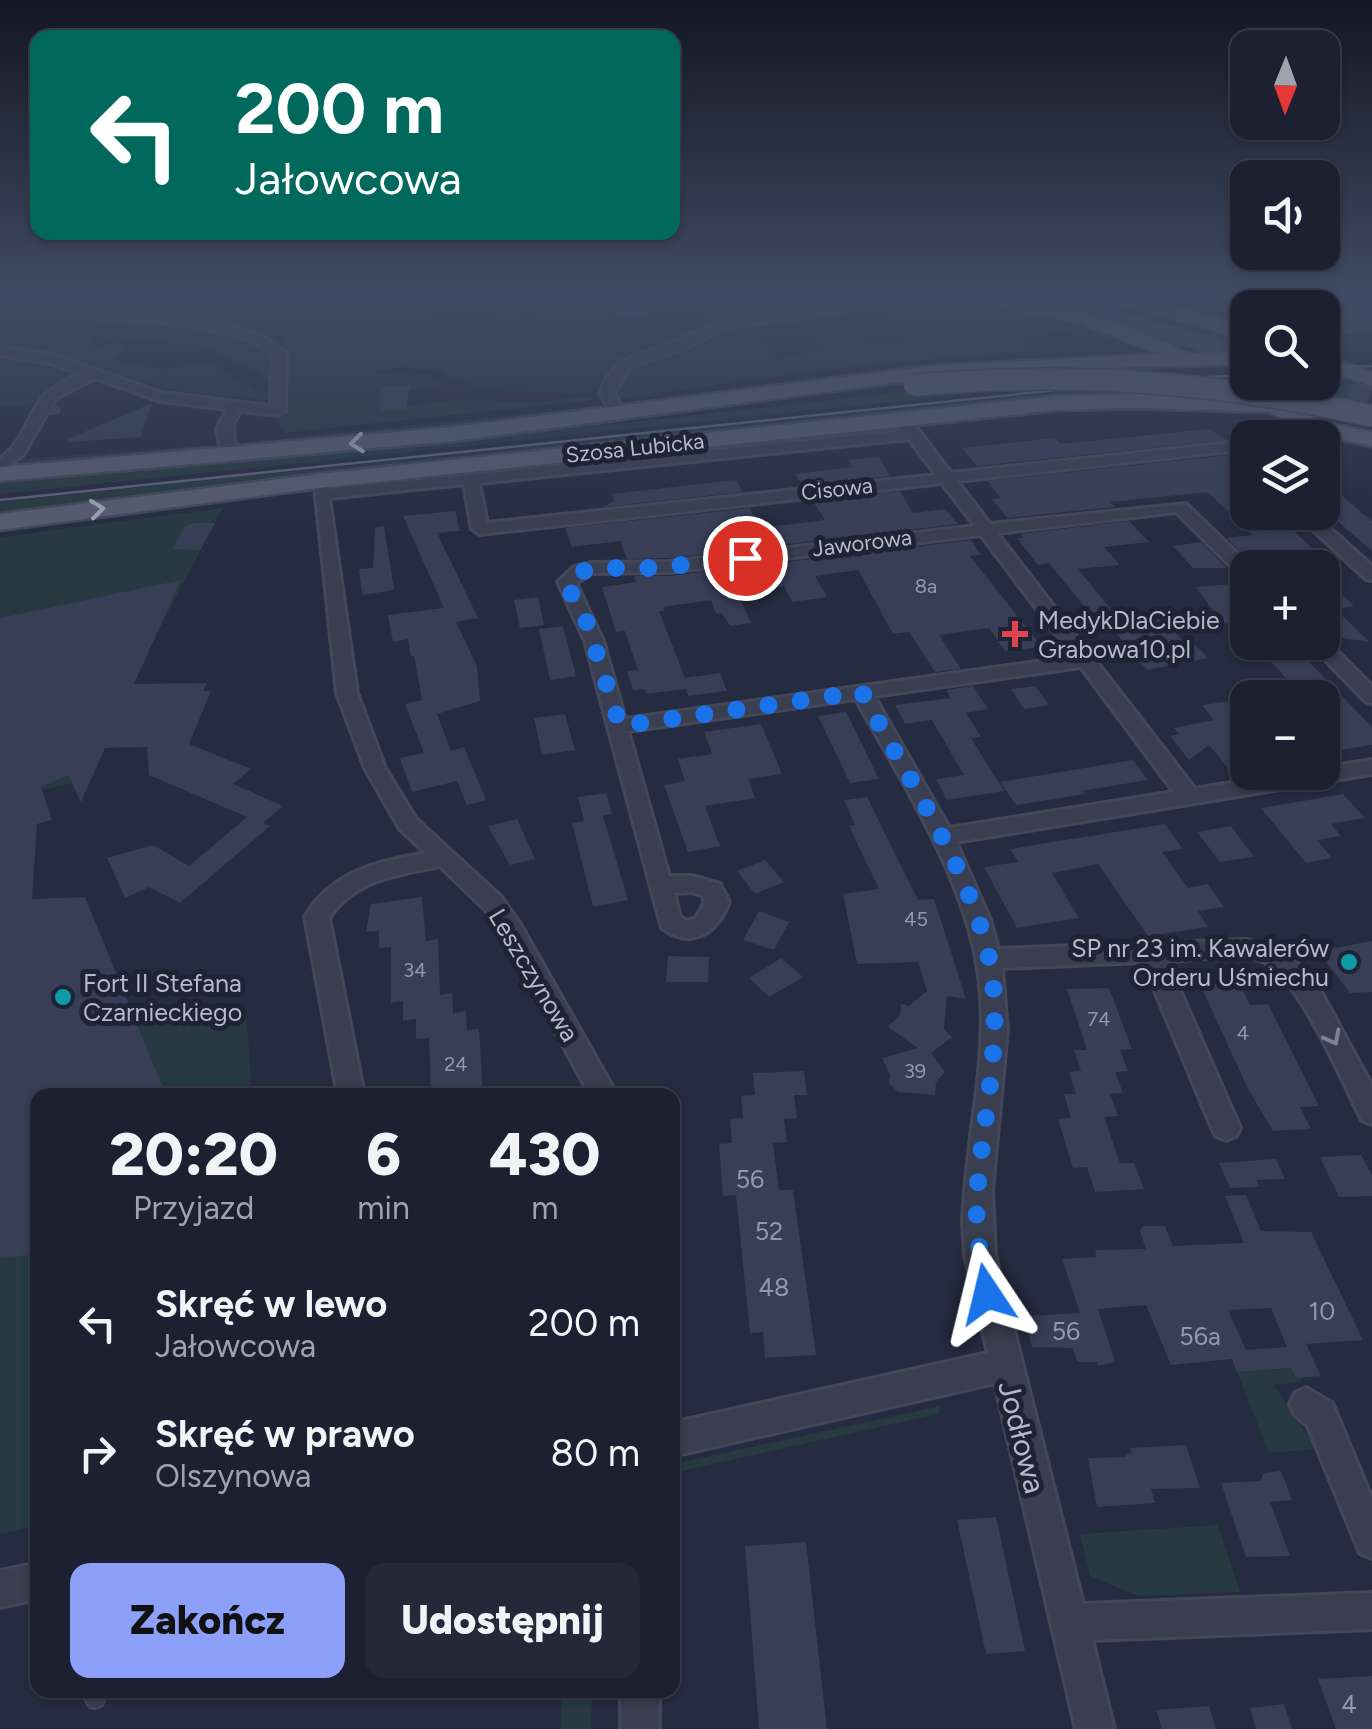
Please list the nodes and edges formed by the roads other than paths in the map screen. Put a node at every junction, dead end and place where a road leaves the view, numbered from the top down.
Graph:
1 (87, 377) edge
2 (100, 377) edge
3 (279, 377) edge
4 (612, 377) edge
5 (894, 377) edge
6 (1012, 377) edge
7 (1143, 377) edge
8 (1217, 377) edge
9 (1346, 377) edge
10 (1221, 379) joint
11 (1370, 395) edge
12 (1134, 401) junction
13 (236, 406) junction
14 (1272, 406) junction
15 (617, 412) junction
16 (1265, 420) edge
17 (1303, 420) edge
18 (908, 427) junction
19 (1340, 432) edge
20 (454, 434) junction
21 (1372, 439) edge
22 (1230, 446) edge
23 (242, 454) junction
24 (0, 466) edge
25 (0, 474) edge
26 (946, 477) junction
27 (471, 479) junction
28 (320, 488) junction
29 (0, 522) edge
30 (986, 528) junction
31 (1322, 530) edge
32 (1230, 555) edge
33 (1372, 574) edge
34 (1084, 660) junction
35 (1335, 660) edge
36 (862, 692) junction
37 (1372, 697) edge
38 (620, 726) junction
39 (1372, 767) edge
40 (1189, 796) junction
41 (940, 837) junction
42 (442, 858) junction
43 (662, 884) junction
44 (1151, 953) junction
45 (990, 959) junction
46 (350, 1088) edge
47 (600, 1088) edge
48 (1372, 1112) edge
49 (1226, 1128) dead end
50 (1004, 1365) junction
51 (1306, 1404) dead end
52 (680, 1438) edge
53 (1372, 1541) edge
54 (30, 1583) edge
55 (0, 1589) edge
56 (1372, 1611) edge
57 (1069, 1623) junction
58 (640, 1698) edge
59 (640, 1729) edge
60 (1094, 1729) edge

1 - 24 street
2 - 13 street
3 - 13 street
4 - 15 street
5 - 15 main road, Szosa Lubicka
6 - 20 main road, bridge
7 - 11 main road, bridge
8 - 10 main road
9 - 11 main road
10 - 14 main road
11 - 14 main road, Szosa Lubicka
12 - 14 main road, Szosa Lubicka
12 - 16 main road
12 - 18 main road, Szosa Lubicka
13 - 23 street
14 - 17 main road
15 - 20 main road, Szosa Lubicka
18 - 26 street
18 - 27 street
18 - 28 main road, Szosa Lubicka
19 - 21 main road
20 -> 23 main road, Szosa Lubicka
22 - 26 street, Cisowa
23 - 25 main road, Szosa Lubicka
26 - 27 street, Cisowa
26 - 30 street
27 - 28 street
29 -> 28 main road, Szosa Lubicka
28 - 42 street, Leszczynowa
30 - 32 street, Jaworowa
30 - 34 street
30 - 38 street, Jaworowa
31 - 33 street
34 - 36 street
34 - 40 street
35 - 37 street
36 - 38 street
36 - 41 street, Jodłowa
38 - 43 street
39 - 40 street
40 - 41 street
41 - 45 street, Jodłowa
42 - 46 street
42 - 47 street, Leszczynowa
43 - 43 street
44 - 45 street
44 -> 48 street
44 - 49 street
45 - 50 street, Jodłowa
50 - 52 street
50 - 57 street, Jodłowa
51 - 53 street
54 - 55 street
56 - 57 street
57 - 60 street, Jodłowa
58 - 59 street

